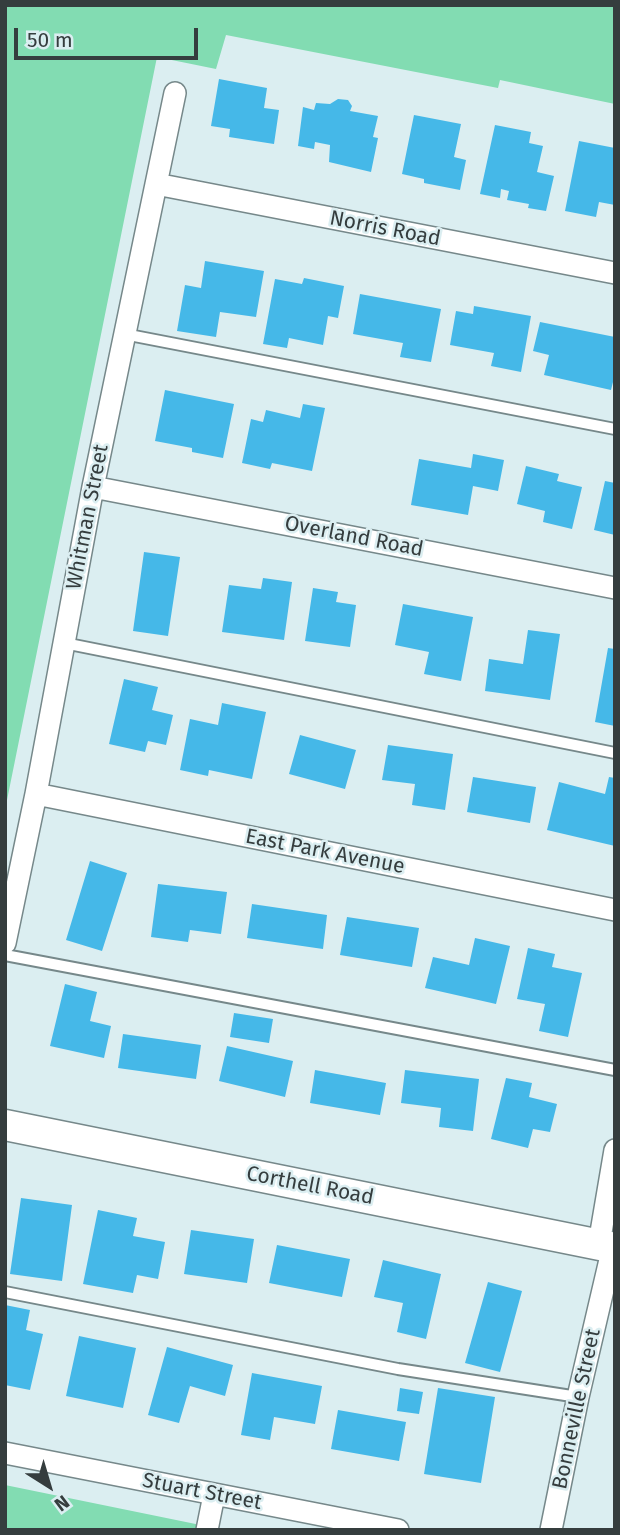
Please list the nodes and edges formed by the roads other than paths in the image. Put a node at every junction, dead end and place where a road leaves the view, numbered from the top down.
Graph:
1 (175, 93) dead end
2 (156, 184) junction
3 (615, 274) edge
4 (124, 334) junction
5 (615, 429) edge
6 (93, 486) junction
7 (615, 588) edge
8 (64, 643) junction
9 (615, 753) edge
10 (36, 794) junction
11 (615, 910) edge
12 (5, 943) edge
13 (5, 955) edge
14 (615, 1070) edge
15 (5, 1125) edge
16 (615, 1150) edge
17 (609, 1246) edge
18 (5, 1292) edge
19 (578, 1397) junction
20 (5, 1452) edge
21 (214, 1495) junction
22 (372, 1527) edge
23 (207, 1530) edge
24 (398, 1530) edge
25 (551, 1530) edge

1 - 2 street, Whitman Street
2 - 3 street, Norris Road
2 - 4 street, Whitman Street
4 - 5 lane
4 - 6 street, Whitman Street
6 - 7 street, Overland Road
6 - 8 street, Whitman Street
8 - 9 lane
8 - 10 street, Whitman Street
10 - 11 street, East Park Avenue
10 - 12 street, Whitman Street
13 - 14 lane
15 - 17 street, Corthell Road
16 - 17 street, Bonneville Street
17 - 19 street, Bonneville Street
18 - 19 lane
19 - 25 street, Bonneville Street
20 - 21 street, Stuart Street
21 - 22 street, Stuart Street
21 - 23 street
22 - 24 street, Stuart Street

